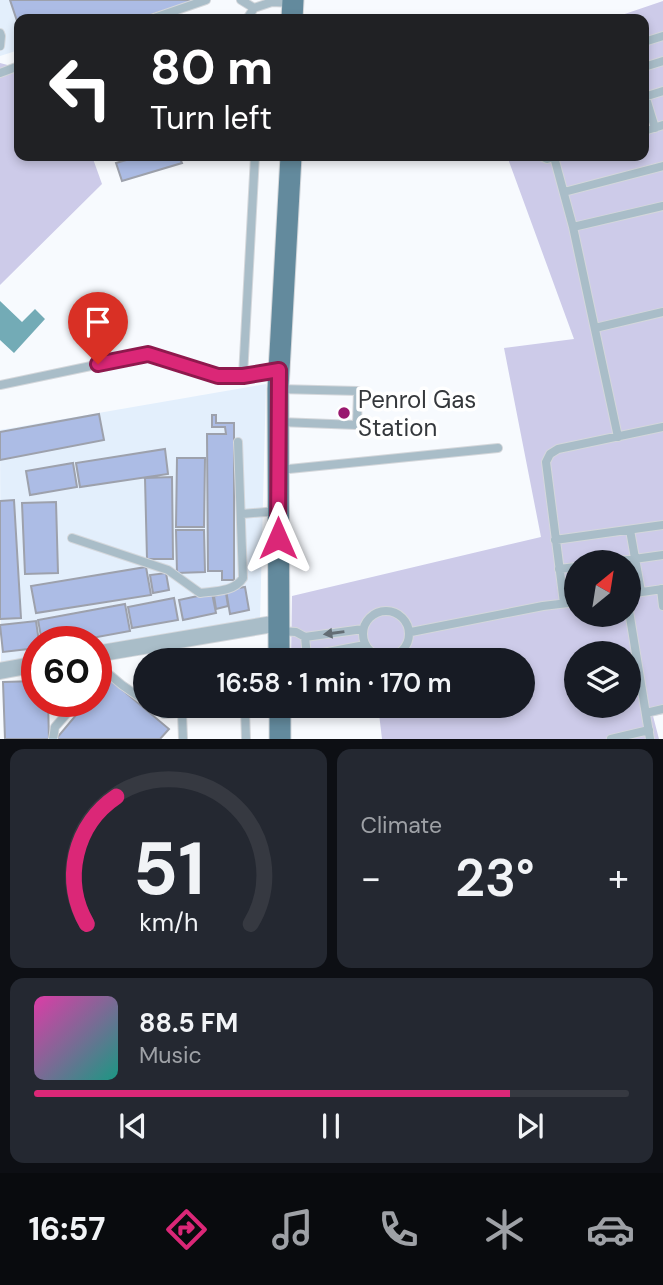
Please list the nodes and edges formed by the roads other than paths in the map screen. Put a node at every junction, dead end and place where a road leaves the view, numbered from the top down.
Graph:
1 (206, 0) edge
2 (241, 0) edge
3 (254, 8) junction
4 (293, 8) edge
5 (165, 14) edge
6 (250, 14) edge
7 (0, 33) edge
8 (0, 46) edge
9 (649, 104) edge
10 (659, 127) edge
11 (255, 161) edge
12 (291, 161) edge
13 (557, 161) edge
14 (663, 166) edge
15 (564, 191) junction
16 (663, 206) edge
17 (573, 226) junction
18 (663, 312) edge
19 (594, 328) junction
20 (243, 376) junction
21 (279, 379) junction
22 (0, 385) edge
23 (278, 422) junction
24 (663, 427) edge
25 (618, 437) junction
26 (238, 442) dead end
27 (498, 448) dead end
28 (279, 470) junction
29 (278, 511) junction
30 (242, 514) junction
31 (663, 525) edge
32 (629, 530) junction
33 (72, 538) dead end
34 (555, 540) junction
35 (633, 550) edge
36 (663, 555) edge
37 (641, 558) edge
38 (564, 568) edge
39 (559, 569) junction
40 (662, 589) edge
41 (641, 592) edge
42 (564, 603) joint
43 (663, 606) edge
44 (279, 627) junction
45 (632, 627) edge
46 (363, 628) junction
47 (411, 632) junction
48 (306, 637) junction
49 (365, 645) junction
50 (279, 648) edge
51 (305, 648) edge
52 (351, 648) edge
53 (112, 652) edge
54 (21, 667) edge
55 (0, 671) edge
56 (112, 677) edge
57 (133, 693) edge
58 (663, 709) edge
59 (646, 713) junction
60 (64, 717) edge
61 (182, 718) edge
62 (245, 718) edge
63 (280, 718) edge
64 (649, 735) edge
65 (53, 739) edge
66 (183, 739) edge
67 (246, 739) edge
68 (280, 739) edge
69 (611, 739) edge

1 - 5 lane
2 - 3 lane
3 - 4 lane
3 - 6 lane
7 - 8 lane
9 - 10 lane
11 - 20 lane
12 - 21 main road
13 - 15 lane
14 - 15 lane
15 - 17 lane
16 - 17 lane
17 - 19 lane
18 - 19 lane
19 - 25 lane
20 - 21 lane
20 - 22 lane
21 - 23 main road
21 - 23 lane
23 - 28 main road
24 - 25 lane
25 - 34 lane
26 - 30 lane
27 - 28 lane
28 - 29 main road
29 - 30 lane
29 - 44 main road
30 - 33 lane
31 - 32 lane
32 - 34 lane
32 - 35 lane
34 - 39 lane
36 - 37 lane
38 - 39 lane
39 - 42 lane
40 - 41 lane
40 - 43 lane
42 - 47 lane
44 - 48 lane
44 - 50 main road
44 - 53 street
45 - 59 lane
46 - 47 lane
46 -> 48 lane
46 - 49 lane
47 - 49 lane
48 - 51 lane
49 - 52 lane
54 - 55 street
56 - 57 lane
58 - 59 lane
59 - 64 lane
60 - 65 lane
61 - 66 lane
62 - 67 lane
63 - 68 main road
64 - 69 lane

